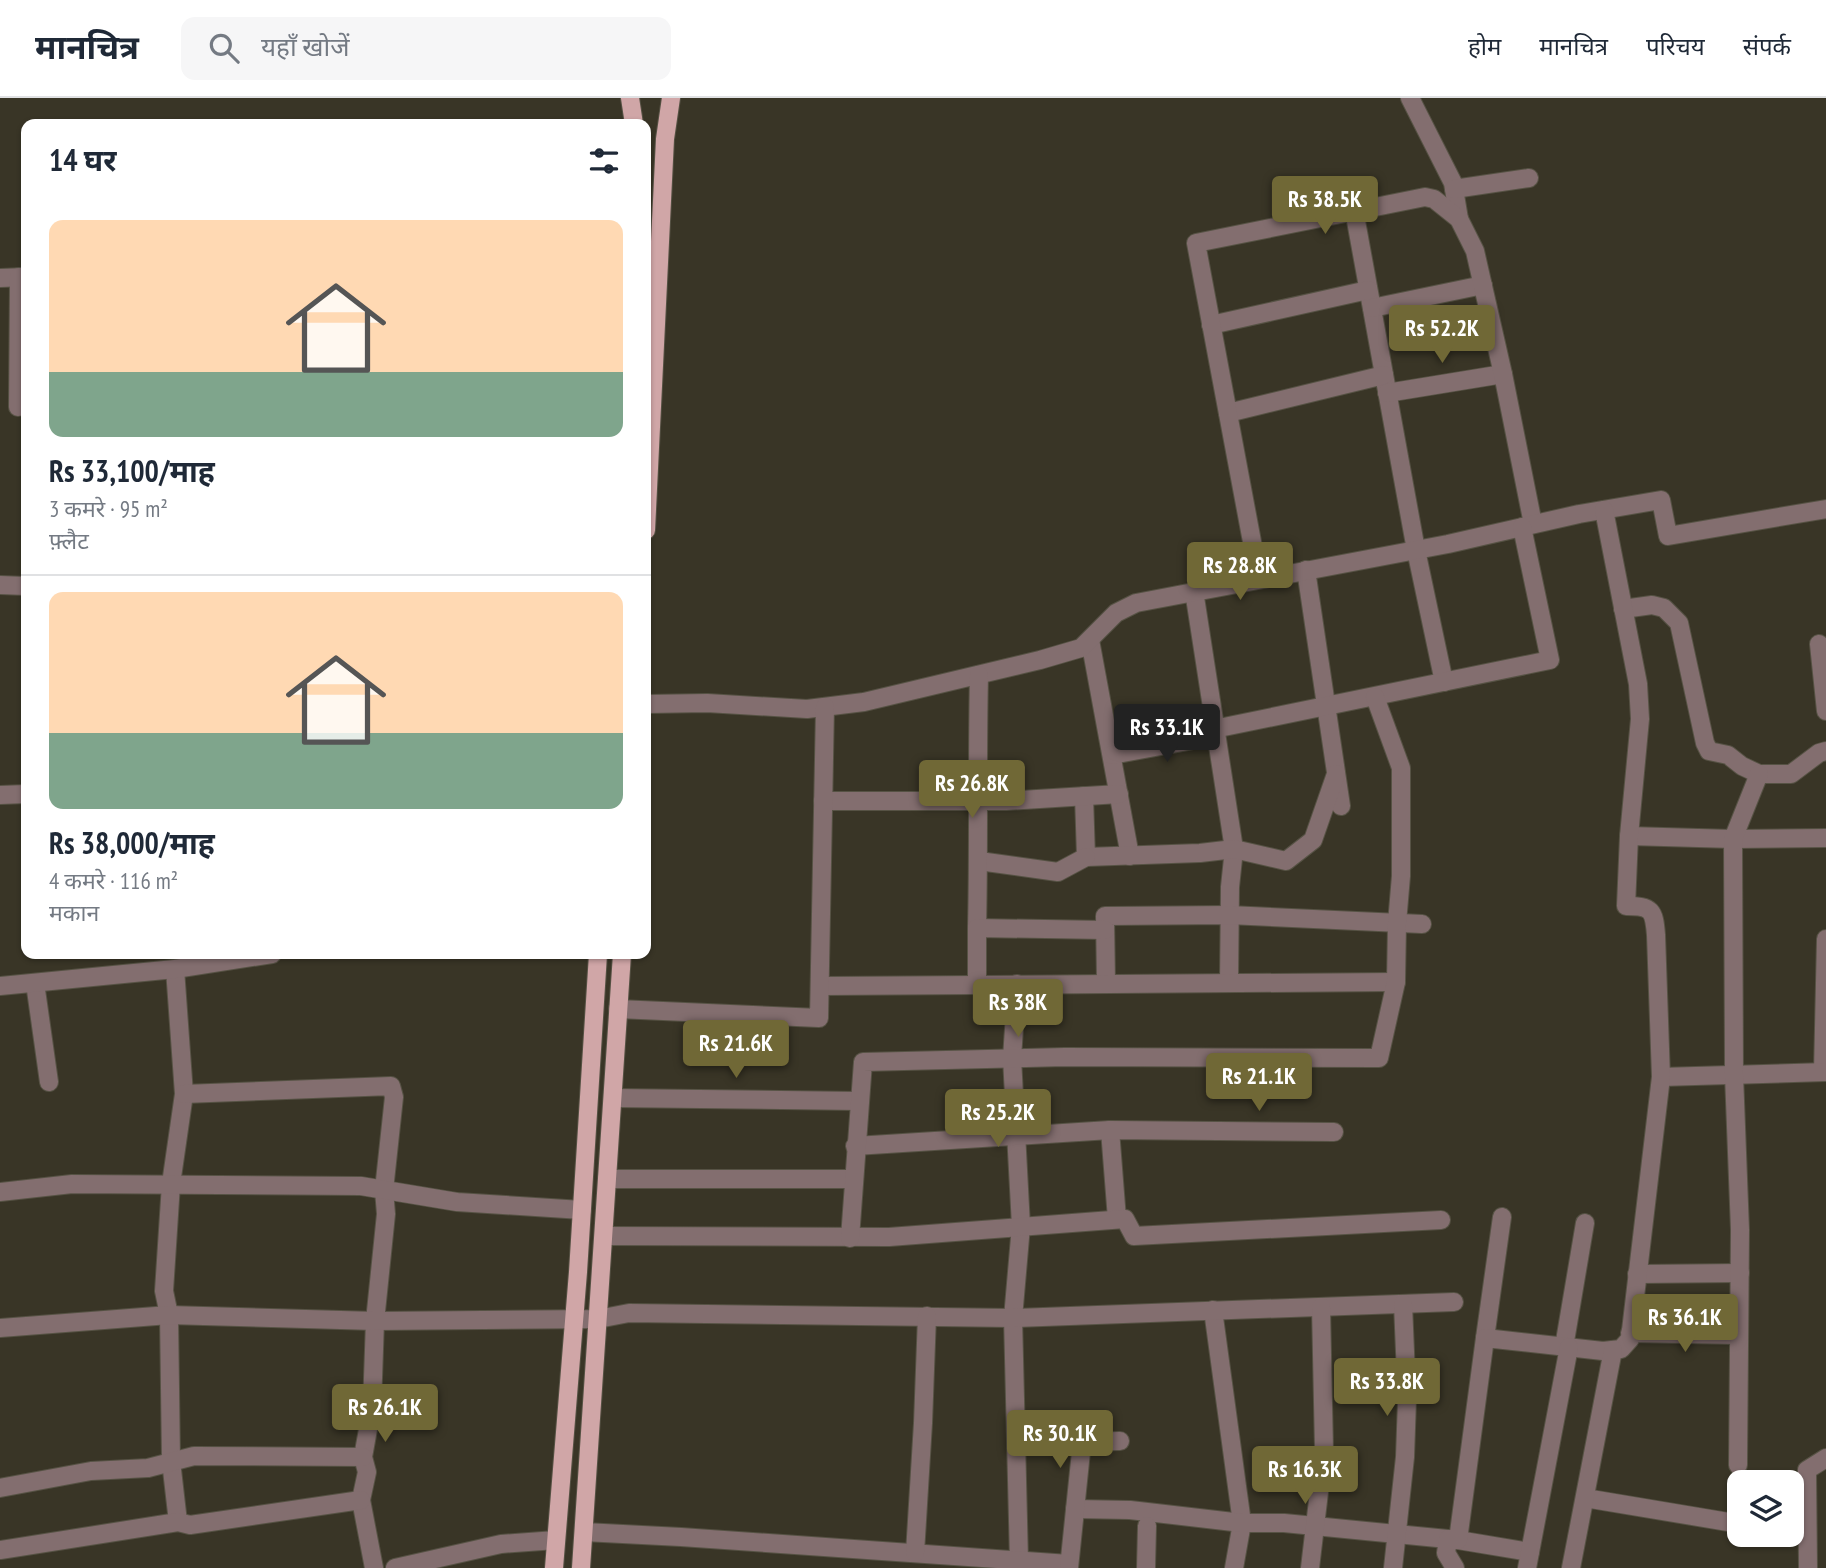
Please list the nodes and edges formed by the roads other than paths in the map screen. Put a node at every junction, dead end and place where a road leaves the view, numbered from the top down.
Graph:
1 (671, 98) edge
2 (1410, 98) edge
3 (1529, 178) dead end
4 (1454, 189) junction
5 (1354, 210) junction
6 (1459, 219) junction
7 (21, 277) edge
8 (0, 278) edge
9 (1483, 285) junction
10 (1370, 299) junction
11 (1212, 325) junction
12 (21, 329) edge
13 (1503, 374) junction
14 (1384, 375) junction
15 (1387, 393) junction
16 (18, 407) dead end
17 (1228, 412) junction
18 (651, 427) edge
19 (1826, 509) edge
20 (1604, 510) junction
21 (1528, 526) junction
22 (1416, 550) junction
23 (1306, 570) junction
24 (1259, 579) junction
25 (0, 585) edge
26 (21, 586) edge
27 (1194, 591) junction
28 (1623, 609) junction
29 (1090, 640) junction
30 (1819, 644) dead end
31 (979, 675) junction
32 (1444, 682) junction
33 (1375, 697) junction
34 (651, 704) edge
35 (825, 707) junction
36 (1326, 707) junction
37 (1826, 711) edge
38 (1215, 732) junction
39 (1826, 751) edge
40 (1112, 755) junction
41 (1336, 774) junction
42 (1759, 774) junction
43 (21, 794) edge
44 (1119, 794) junction
45 (0, 795) edge
46 (1084, 796) junction
47 (823, 801) junction
48 (976, 801) junction
49 (1340, 806) dead end
50 (1629, 836) junction
51 (1826, 838) edge
52 (1733, 839) junction
53 (1234, 849) junction
54 (1130, 856) junction
55 (1086, 857) junction
56 (979, 861) junction
57 (1229, 915) junction
58 (1397, 923) junction
59 (1423, 924) dead end
60 (977, 928) junction
61 (1105, 930) junction
62 (1826, 939) edge
63 (239, 959) edge
64 (598, 959) edge
65 (622, 959) edge
66 (174, 969) junction
67 (1229, 982) junction
68 (1396, 982) junction
69 (35, 983) junction
70 (1105, 983) junction
71 (976, 984) junction
72 (1017, 984) junction
73 (0, 986) edge
74 (821, 986) junction
75 (618, 1009) junction
76 (1012, 1058) junction
77 (1824, 1072) edge
78 (1734, 1075) junction
79 (1661, 1077) junction
80 (49, 1082) dead end
81 (184, 1094) junction
82 (613, 1098) junction
83 (859, 1101) junction
84 (1110, 1130) junction
85 (1334, 1132) dead end
86 (1016, 1135) junction
87 (855, 1146) junction
88 (607, 1179) junction
89 (853, 1179) junction
90 (172, 1184) junction
91 (384, 1190) junction
92 (0, 1192) edge
93 (582, 1210) junction
94 (1502, 1217) dead end
95 (1117, 1219) junction
96 (1441, 1220) dead end
97 (1585, 1223) dead end
98 (1021, 1226) junction
99 (604, 1236) junction
100 (850, 1238) junction
101 (1740, 1273) junction
102 (1637, 1274) junction
103 (1454, 1302) dead end
104 (1403, 1304) junction
105 (1321, 1307) junction
106 (1213, 1310) junction
107 (169, 1315) junction
108 (927, 1316) junction
109 (1013, 1318) junction
110 (575, 1319) junction
111 (598, 1320) junction
112 (375, 1321) junction
113 (0, 1328) edge
114 (1630, 1333) junction
115 (1739, 1335) junction
116 (1485, 1338) junction
117 (1566, 1347) junction
118 (1612, 1350) junction
119 (1120, 1441) dead end
120 (363, 1457) junction
121 (1826, 1458) edge
122 (171, 1461) junction
123 (1738, 1465) dead end
124 (0, 1488) edge
125 (1804, 1496) edge
126 (1585, 1498) junction
127 (361, 1500) junction
128 (1075, 1509) junction
129 (178, 1522) junction
130 (1727, 1522) edge
131 (1242, 1523) junction
132 (1147, 1526) dead end
133 (1316, 1526) junction
134 (584, 1532) junction
135 (1395, 1534) junction
136 (556, 1540) junction
137 (1458, 1540) junction
138 (1803, 1547) edge
139 (0, 1549) edge
140 (915, 1553) junction
141 (1019, 1561) junction
142 (1532, 1563) edge
143 (1069, 1566) edge
144 (374, 1568) edge
145 (395, 1568) edge
146 (554, 1568) edge
147 (582, 1568) edge
148 (1146, 1568) edge
149 (1234, 1568) edge
150 (1310, 1568) edge
151 (1393, 1568) edge
152 (1455, 1568) edge
153 (1571, 1568) edge
154 (1808, 1568) edge

1 - 18 main road
2 - 4 street
3 - 4 street
4 - 6 street
5 - 6 street
5 - 10 street
5 - 11 street
6 - 9 street
7 - 8 street
9 - 10 street
9 - 13 street
10 - 11 street
10 - 14 street
11 - 17 street
12 - 16 street
13 - 15 street
13 - 21 street
14 - 15 street
14 - 17 street
15 - 22 street
17 - 24 street
19 - 20 street
20 - 21 street
20 - 28 street
21 - 22 street
21 - 32 street
22 - 23 street
22 - 32 street
23 - 24 street
23 - 36 street
24 - 27 street
25 - 26 street
27 - 29 street
27 - 38 street
28 - 42 street
28 - 50 street
29 - 31 street
29 - 40 street
30 - 37 street
31 - 35 street
31 - 48 street
32 - 33 street
33 - 36 street
33 - 58 street
34 - 35 street
35 - 47 street
36 - 38 street
36 - 41 street
38 - 40 street
38 - 53 street
39 - 42 street
40 - 44 street
41 - 49 street
41 - 53 street
42 - 52 street
43 - 45 street
44 - 46 street
44 - 54 street
46 - 48 street
46 - 55 street
47 - 48 street
47 - 74 street
48 - 56 street
50 - 52 street
50 - 79 street
51 - 52 street
52 - 78 street
53 - 54 street
53 - 57 street
54 - 55 street
55 - 56 street
56 - 60 street
57 - 58 street
57 - 61 street
57 - 67 street
58 - 59 street
58 - 68 street
60 - 61 street
60 - 71 street
61 - 70 street
62 - 77 street
63 - 66 street
64 - 93 main road
65 - 75 main road
66 - 69 street
66 - 81 street
67 - 68 street
67 - 70 street
68 - 76 street
69 - 73 street
69 - 80 street
70 - 72 street
71 - 72 street
71 - 74 street
72 - 76 street
74 - 75 street
75 - 82 main road
76 - 83 street
76 - 86 street
77 - 78 street
78 - 79 street
78 - 101 street
79 - 102 street
81 - 90 street
81 - 91 street
82 - 83 street
82 - 88 main road
83 - 87 street
84 - 85 street
84 - 86 street
84 - 95 street
86 - 87 street
86 - 98 street
87 - 89 street
88 - 89 street
88 - 99 main road
89 - 100 street
90 - 91 street
90 - 92 street
90 - 107 street
91 - 93 street
91 - 112 street
93 - 110 main road
94 - 116 street
95 - 96 street
95 - 98 street
97 - 117 street
98 - 100 street
98 - 109 street
99 - 100 street
99 - 111 main road
101 - 102 street
101 - 115 street
102 - 114 street
103 - 104 street
104 - 105 street
104 - 135 street
105 - 106 street
105 - 133 street
106 - 109 street
106 - 131 street
107 - 112 street
107 - 113 street
107 - 122 street
108 - 109 street
108 - 111 street
108 - 140 street
109 - 141 street
110 - 111 street
110 - 112 street
110 - 136 main road
111 - 134 main road
112 - 120 street
114 - 115 street
114 - 118 street
115 - 123 street
116 - 117 street
116 - 137 street
117 - 118 street
117 - 142 street
118 - 126 street
119 - 128 street
120 - 122 street
120 - 127 street
121 - 125 street
122 - 124 street
122 - 129 street
126 - 130 street
126 - 153 street
127 - 129 street
127 - 144 street
128 - 131 street
128 - 143 street
129 - 139 street
131 - 133 street
131 - 149 street
132 - 148 street
133 - 135 street
133 - 150 street
134 - 140 street
134 - 147 main road
135 - 137 street
135 - 151 street
136 - 145 street
136 - 146 main road
137 - 142 street
137 - 152 street
138 - 154 street
140 - 141 street
141 - 143 street

